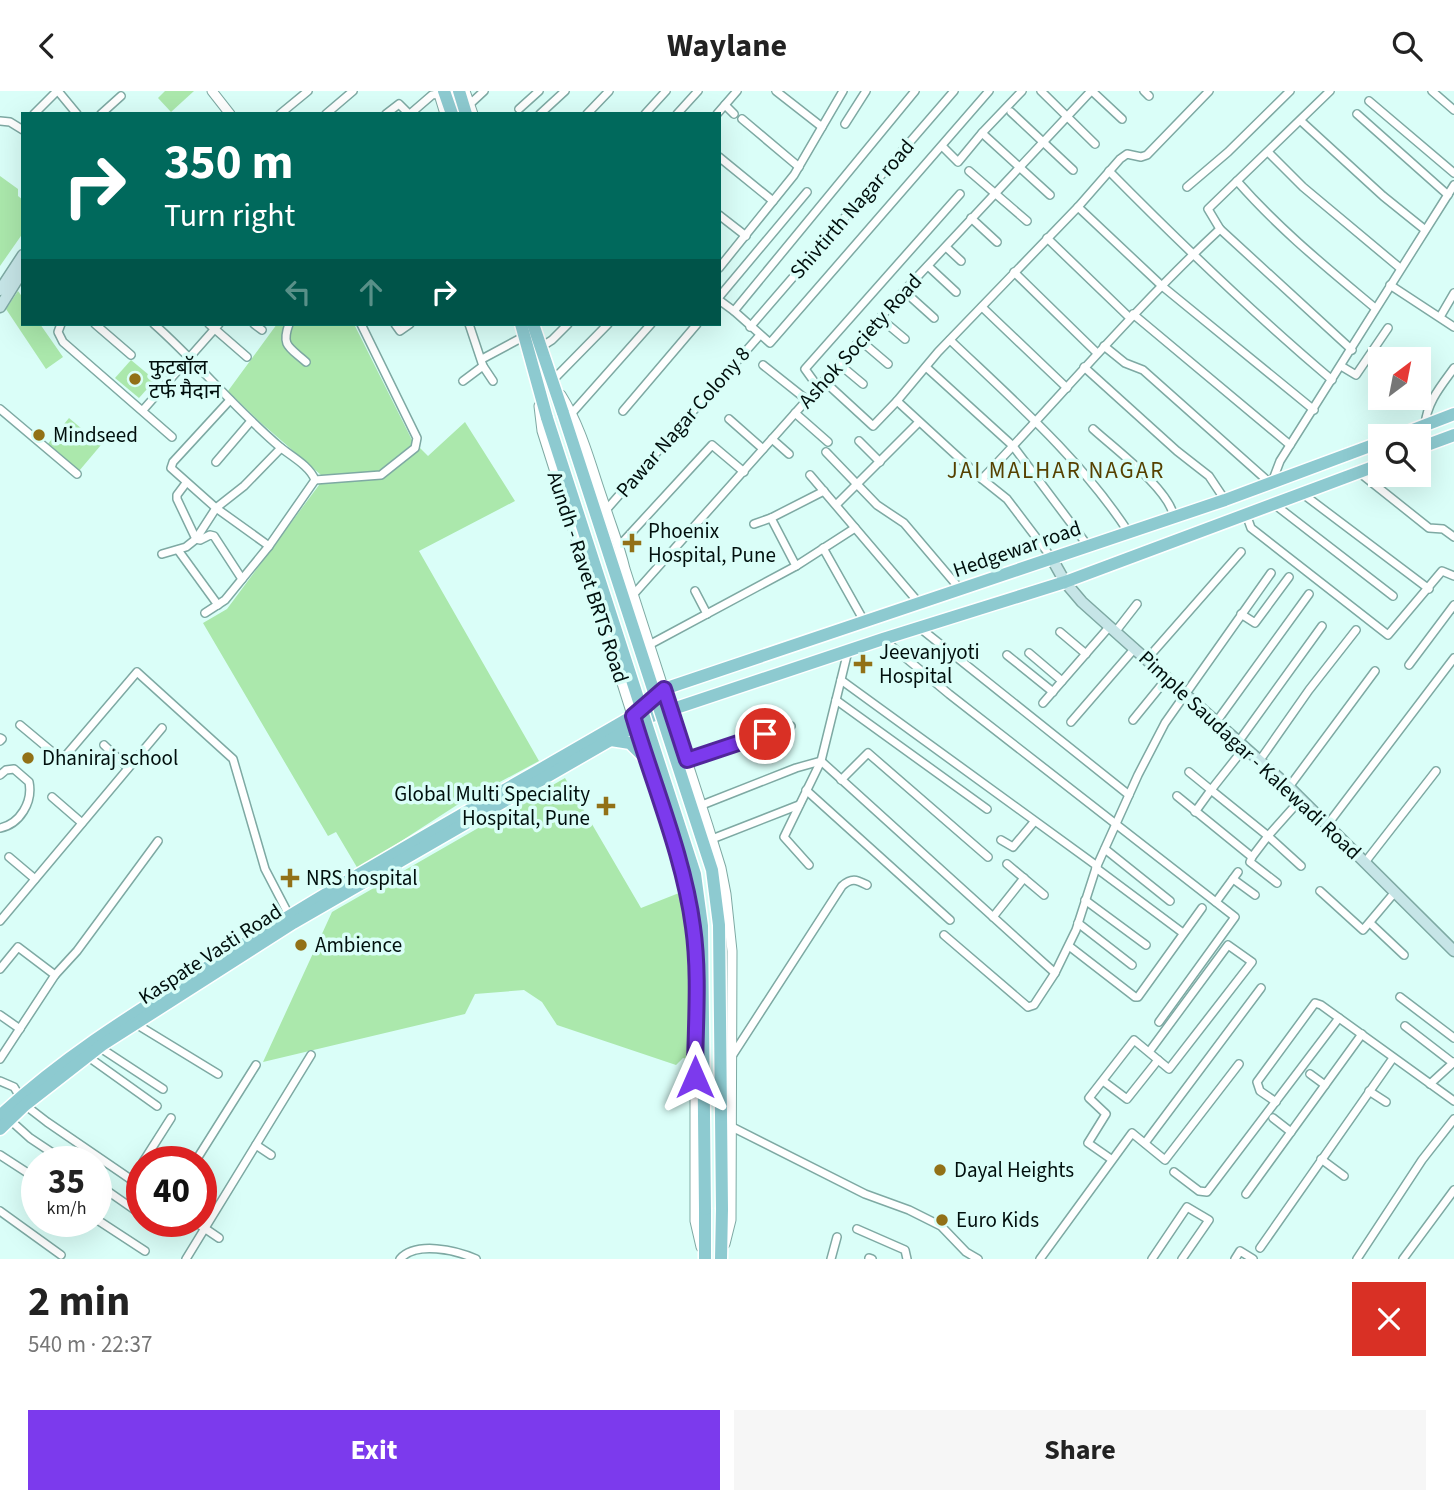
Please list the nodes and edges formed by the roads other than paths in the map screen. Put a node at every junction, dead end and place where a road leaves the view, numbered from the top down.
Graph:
1 (57, 91) edge
2 (212, 91) edge
3 (308, 91) edge
4 (353, 91) edge
5 (459, 91) edge
6 (465, 91) edge
7 (484, 91) edge
8 (538, 91) edge
9 (565, 91) edge
10 (609, 91) edge
11 (666, 91) edge
12 (698, 91) edge
13 (737, 91) edge
14 (776, 91) edge
15 (866, 91) edge
16 (915, 91) edge
17 (954, 91) edge
18 (989, 91) edge
19 (1022, 91) edge
20 (1041, 91) edge
21 (1092, 91) edge
22 (1209, 91) edge
23 (1290, 91) edge
24 (1330, 91) edge
25 (1432, 91) edge
26 (440, 92) edge
27 (841, 92) edge
28 (121, 96) dead end
29 (1368, 101) dead end
30 (725, 105) junction
31 (519, 109) dead end
32 (470, 110) edge
33 (1454, 110) edge
34 (35, 112) edge
35 (75, 112) edge
36 (103, 112) edge
37 (228, 112) edge
38 (282, 112) edge
39 (328, 112) edge
40 (389, 112) edge
41 (407, 112) edge
42 (411, 112) edge
43 (445, 112) edge
44 (451, 112) edge
45 (542, 112) edge
46 (589, 112) edge
47 (647, 112) edge
48 (679, 112) edge
49 (720, 112) edge
50 (1011, 112) dead end
51 (734, 114) dead end
52 (1357, 114) dead end
53 (1067, 115) junction
54 (1122, 118) dead end
55 (742, 119) dead end
56 (0, 121) edge
57 (1301, 121) junction
58 (845, 124) dead end
59 (822, 127) junction
60 (21, 129) edge
61 (982, 133) junction
62 (1042, 142) junction
63 (1095, 144) dead end
64 (942, 146) junction
65 (1268, 152) junction
66 (721, 159) edge
67 (799, 167) junction
68 (1018, 167) junction
69 (1073, 170) dead end
70 (970, 171) dead end
71 (1109, 171) junction
72 (1454, 173) edge
73 (1237, 181) junction
74 (1454, 185) edge
75 (1187, 187) dead end
76 (807, 192) dead end
77 (995, 192) junction
78 (960, 194) dead end
79 (1050, 195) dead end
80 (1448, 195) junction
81 (773, 201) junction
82 (1078, 207) junction
83 (721, 217) edge
84 (971, 218) junction
85 (1027, 221) dead end
86 (1220, 229) junction
87 (1424, 229) junction
88 (746, 236) junction
89 (1047, 237) junction
90 (997, 242) dead end
91 (946, 247) junction
92 (1192, 255) junction
93 (21, 258) edge
94 (961, 261) dead end
95 (721, 266) edge
96 (928, 266) junction
97 (1400, 268) junction
98 (21, 272) edge
99 (1014, 272) junction
100 (4, 285) edge
101 (1390, 285) junction
102 (1162, 286) junction
103 (904, 291) junction
104 (956, 292) dead end
105 (1454, 293) edge
106 (721, 297) edge
107 (721, 301) edge
108 (982, 306) junction
109 (0, 307) edge
110 (1375, 308) junction
111 (734, 311) junction
112 (1131, 316) junction
113 (1440, 317) junction
114 (880, 318) junction
115 (934, 318) dead end
116 (60, 326) edge
117 (97, 326) edge
118 (156, 326) edge
119 (213, 326) edge
120 (215, 326) edge
121 (257, 326) edge
122 (288, 326) edge
123 (362, 326) edge
124 (470, 326) edge
125 (566, 326) edge
126 (606, 326) edge
127 (649, 326) edge
128 (695, 326) edge
129 (750, 327) junction
130 (1454, 327) edge
131 (527, 328) edge
132 (1388, 328) dead end
133 (262, 330) dead end
134 (760, 335) junction
135 (905, 339) dead end
136 (950, 340) junction
137 (860, 341) junction
138 (1104, 345) junction
139 (541, 347) junction
140 (1352, 350) junction
141 (1097, 353) junction
142 (131, 355) dead end
143 (190, 357) junction
144 (247, 357) dead end
145 (306, 362) dead end
146 (482, 363) junction
147 (839, 364) junction
148 (888, 364) dead end
149 (764, 365) dead end
150 (1341, 366) junction
151 (926, 367) junction
152 (1084, 367) junction
153 (1454, 368) edge
154 (1332, 380) junction
155 (463, 381) dead end
156 (493, 381) dead end
157 (554, 382) junction
158 (821, 384) junction
159 (863, 384) dead end
160 (1067, 388) junction
161 (538, 389) junction
162 (230, 400) junction
163 (807, 400) junction
164 (897, 401) junction
165 (0, 409) edge
166 (143, 410) junction
167 (1314, 410) junction
168 (623, 411) dead end
169 (568, 413) junction
170 (795, 413) junction
171 (1454, 414) edge
172 (729, 419) dead end
173 (251, 421) junction
174 (919, 422) junction
175 (1036, 422) junction
176 (1425, 424) edge
177 (1428, 424) edge
178 (1093, 429) dead end
179 (1454, 435) edge
180 (172, 437) dead end
181 (772, 439) junction
182 (859, 441) dead end
183 (828, 442) dead end
184 (1431, 444) edge
185 (1290, 445) junction
186 (1013, 446) junction
187 (1368, 447) edge
188 (281, 448) junction
189 (763, 449) junction
190 (826, 452) dead end
191 (789, 454) dead end
192 (216, 461) dead end
193 (880, 462) junction
194 (1368, 470) edge
195 (744, 472) junction
196 (1360, 473) junction
197 (77, 474) dead end
198 (810, 475) dead end
199 (982, 479) junction
200 (316, 480) junction
201 (186, 483) junction
202 (1271, 483) junction
203 (858, 484) junction
204 (824, 491) junction
205 (1303, 494) junction
206 (1225, 499) junction
207 (836, 504) junction
208 (1274, 504) junction
209 (216, 508) junction
210 (606, 510) junction
211 (1246, 514) junction
212 (1174, 517) junction
213 (771, 518) junction
214 (754, 524) dead end
215 (855, 528) junction
216 (1129, 533) junction
217 (1454, 537) edge
218 (196, 539) junction
219 (620, 545) junction
220 (269, 546) junction
221 (1088, 546) junction
222 (823, 548) junction
223 (178, 550) junction
224 (1241, 552) dead end
225 (162, 554) dead end
226 (1051, 557) junction
227 (796, 566) junction
228 (1271, 573) dead end
229 (1454, 576) edge
230 (1289, 577) dead end
231 (242, 579) junction
232 (1065, 582) junction
233 (960, 589) junction
234 (1429, 589) junction
235 (695, 591) dead end
236 (1309, 594) dead end
237 (633, 595) junction
238 (1393, 596) dead end
239 (919, 603) junction
240 (1137, 604) dead end
241 (218, 605) junction
242 (1454, 605) edge
243 (205, 613) dead end
244 (707, 614) junction
245 (1241, 614) junction
246 (864, 621) junction
247 (1322, 627) dead end
248 (920, 628) junction
249 (1113, 629) junction
250 (1356, 630) dead end
251 (1060, 632) dead end
252 (883, 639) junction
253 (649, 645) junction
254 (1135, 648) junction
255 (848, 650) junction
256 (1029, 653) dead end
257 (1086, 654) junction
258 (1007, 655) dead end
259 (1454, 658) edge
260 (1147, 659) junction
261 (1409, 665) dead end
262 (1375, 671) dead end
263 (1168, 677) junction
264 (841, 680) junction
265 (1062, 681) junction
266 (664, 689) junction
267 (1053, 692) junction
268 (1186, 693) junction
269 (836, 700) junction
270 (1043, 703) dead end
271 (670, 709) junction
272 (1133, 720) dead end
273 (634, 721) junction
274 (1217, 721) junction
275 (1071, 722) dead end
276 (20, 725) dead end
277 (791, 726) dead end
278 (162, 727) dead end
279 (611, 740) junction
280 (1242, 744) junction
281 (104, 745) dead end
282 (646, 759) junction
283 (687, 760) junction
284 (1259, 760) junction
285 (821, 761) junction
286 (128, 768) junction
287 (1436, 771) dead end
288 (1189, 772) dead end
289 (0, 775) edge
290 (841, 780) junction
291 (522, 786) junction
292 (1289, 787) junction
293 (806, 790) junction
294 (1211, 790) junction
295 (1129, 795) junction
296 (1177, 796) dead end
297 (52, 797) dead end
298 (1300, 799) junction
299 (702, 805) junction
300 (799, 805) junction
301 (987, 809) dead end
302 (1195, 812) junction
303 (1034, 822) junction
304 (82, 823) junction
305 (1328, 824) junction
306 (1116, 825) junction
307 (0, 828) edge
308 (1268, 836) junction
309 (712, 839) junction
310 (1001, 840) dead end
311 (158, 841) dead end
312 (1105, 849) junction
313 (9, 857) dead end
314 (988, 857) dead end
315 (1252, 857) junction
316 (1366, 861) junction
317 (1007, 864) dead end
318 (809, 865) dead end
319 (1301, 866) dead end
320 (1097, 867) junction
321 (35, 879) junction
322 (1024, 879) junction
323 (1278, 883) dead end
324 (867, 885) dead end
325 (1320, 891) dead end
326 (1395, 891) junction
327 (1044, 895) dead end
328 (1255, 895) dead end
329 (1085, 900) junction
330 (1170, 901) dead end
331 (1216, 902) junction
332 (1202, 908) dead end
333 (993, 917) junction
334 (291, 919) junction
335 (950, 920) dead end
336 (0, 921) edge
337 (1078, 923) junction
338 (1370, 923) junction
339 (1184, 933) junction
340 (944, 935) dead end
341 (1069, 946) junction
342 (1146, 946) dead end
343 (1453, 948) edge
344 (1404, 954) dead end
345 (1132, 965) dead end
346 (0, 968) edge
347 (1055, 973) junction
348 (55, 975) junction
349 (1261, 988) dead end
350 (1400, 997) dead end
351 (0, 1015) edge
352 (1339, 1018) junction
353 (1159, 1022) dead end
354 (136, 1024) junction
355 (1405, 1026) dead end
356 (20, 1029) junction
357 (1362, 1034) junction
358 (1454, 1038) edge
359 (99, 1047) junction
360 (1149, 1052) junction
361 (311, 1055) dead end
362 (87, 1056) junction
363 (732, 1057) junction
364 (1393, 1058) junction
365 (0, 1059) edge
366 (1158, 1060) junction
367 (1454, 1063) edge
368 (1239, 1064) dead end
369 (256, 1065) dead end
370 (218, 1073) dead end
371 (1310, 1074) dead end
372 (0, 1081) edge
373 (1103, 1081) junction
374 (1430, 1084) junction
375 (1325, 1085) junction
376 (163, 1089) dead end
377 (1369, 1091) junction
378 (22, 1101) junction
379 (1454, 1101) edge
380 (1276, 1102) junction
381 (1386, 1102) dead end
382 (157, 1106) dead end
383 (171, 1118) dead end
384 (1273, 1118) dead end
385 (1454, 1119) edge
386 (3, 1121) edge
387 (732, 1127) junction
388 (1291, 1132) junction
389 (1145, 1143) junction
390 (256, 1145) junction
391 (43, 1146) edge
392 (153, 1146) edge
393 (205, 1146) edge
394 (0, 1155) edge
395 (271, 1155) dead end
396 (1111, 1159) junction
397 (1321, 1159) junction
398 (21, 1169) edge
399 (1174, 1172) dead end
400 (1344, 1176) dead end
401 (126, 1177) edge
402 (1454, 1190) edge
403 (1246, 1194) dead end
404 (217, 1209) edge
405 (0, 1211) edge
406 (112, 1229) edge
407 (857, 1229) dead end
408 (200, 1237) edge
409 (837, 1237) dead end
410 (1260, 1248) dead end
411 (145, 1251) dead end
412 (61, 1255) dead end
413 (966, 1255) edge
414 (186, 1259) edge
415 (400, 1259) edge
416 (476, 1259) edge
417 (705, 1259) edge
418 (721, 1259) edge
419 (831, 1259) edge
420 (907, 1259) edge
421 (978, 1259) edge
422 (1040, 1259) edge
423 (1152, 1259) edge
424 (1182, 1259) edge
425 (1235, 1259) edge
426 (1253, 1259) edge
427 (1357, 1259) edge
428 (1403, 1259) edge

1 - 34 street
1 - 35 street
2 - 37 street
3 - 38 street
4 - 39 street
5 - 32 main road
6 - 32 street
7 - 32 street
8 - 31 street
9 - 45 street
10 - 46 street
11 - 47 street
12 - 48 street
13 - 30 street
14 - 59 street
15 - 58 street
16 - 111 street
17 - 129 street, Shivtirth Nagar road
18 - 64 street
19 - 61 street
20 - 53 street
21 - 53 street, Ashok Society Road
21 - 54 street
22 - 71 street
23 - 75 street
24 - 57 street
25 - 33 street
26 - 42 street
26 - 43 street
26 - 44 main road
27 - 59 street
28 - 36 street
29 - 72 street
30 - 49 street
30 - 51 street
40 - 41 street
50 - 62 street
52 - 80 street
53 - 62 street, Ashok Society Road
53 - 63 street
55 - 67 street
56 - 60 street
57 - 65 street
57 - 87 street
59 - 67 street
61 - 64 street
61 - 68 street
62 - 68 street, Ashok Society Road
62 - 69 street
64 - 134 street
65 - 73 street
65 - 97 street
66 - 81 street
67 - 81 street
68 - 77 street, Ashok Society Road
68 - 79 street
70 - 77 street
71 - 82 street
71 - 92 street
73 - 86 street
73 - 110 street
74 - 80 street
76 - 106 street
77 - 84 street, Ashok Society Road
77 - 85 street
78 - 158 street
80 - 87 street
81 - 88 street
82 - 89 street
82 - 102 street
83 - 88 street
84 - 90 street
84 - 91 street, Ashok Society Road
86 - 92 street
86 - 140 street
87 - 97 street
88 - 95 street
89 - 99 street
89 - 112 street
91 - 94 street
91 - 96 street, Ashok Society Road
92 - 102 street
92 - 154 street
93 - 100 main road
96 - 103 street, Ashok Society Road
96 - 104 street
97 - 101 street
98 - 100 main road
99 - 108 street
99 - 141 street
100 - 109 main road
101 - 110 street
101 - 113 street
102 - 112 street
102 - 167 street
103 - 114 street, Ashok Society Road
103 - 115 street
105 - 113 street
107 - 111 street
108 - 136 street
108 - 160 street
110 - 140 street
111 - 129 street
112 - 138 street
112 - 185 street
113 - 130 street
114 - 135 street
114 - 137 street, Ashok Society Road
116 - 166 street
117 - 142 street
118 - 143 street
119 - 143 street
120 - 144 street
121 - 133 street
122 - 145 street
123 - 200 street
124 - 146 street
125 - 139 street
126 - 157 street
127 - 169 street
128 - 168 street
129 - 134 street
131 - 139 main road
131 - 146 street
131 - 161 main road
132 - 150 street
134 - 210 street, Pawar Nagar Colony 8
136 - 151 street
136 - 175 street
137 - 147 street, Ashok Society Road
137 - 148 street
138 - 141 street
138 - 202 street
139 - 157 main road
140 - 150 street
141 - 152 street
143 - 162 street
143 - 166 street
146 - 155 street
146 - 156 street
147 - 158 street, Ashok Society Road
147 - 159 street
149 - 163 street
150 - 154 street
151 - 164 street
151 - 186 street
152 - 160 street
152 - 206 street
153 - 176 street
154 - 167 street
157 - 169 main road
158 - 163 street, Ashok Society Road
158 - 164 street
160 - 175 street
161 - 273 street, Aundh - Ravet BRTS Road
161 - 417 main road, bridge
162 - 173 street
162 - 201 street
163 - 170 street, Ashok Society Road
164 - 174 street
165 - 197 street
166 - 180 street
167 - 185 street
169 - 210 street, Aundh - Ravet BRTS Road
169 - 418 main road, bridge
170 - 181 street, Ashok Society Road
170 - 183 street
171 - 177 main road
172 - 189 street
173 - 188 street
173 - 192 street
174 - 193 street
174 - 199 street
175 - 186 street
175 - 216 street
178 - 212 street
179 - 184 main road
181 - 189 street, Ashok Society Road
181 - 191 street
182 - 193 street
185 - 202 street
186 - 199 street
186 - 221 street
187 - 202 main road, Hedgewar road
188 - 200 street
188 - 209 street
189 - 195 street, Ashok Society Road
190 - 203 street
193 - 203 street
194 - 196 main road, Hedgewar road
195 - 219 street
195 - 237 street, Ashok Society Road
196 - 205 main road, Hedgewar road
196 - 217 street
198 - 204 street
199 - 226 street
200 - 220 street
201 - 209 street
201 - 218 street
202 - 206 main road, Hedgewar road
203 - 207 street
203 - 233 street
204 - 207 street
204 - 213 street
205 - 208 main road, Hedgewar road
205 - 234 street
206 - 212 main road, Hedgewar road
207 - 215 street
208 - 211 main road, Hedgewar road
208 - 238 street
209 - 218 street
209 - 220 street
210 - 219 street, Aundh - Ravet BRTS Road
211 - 232 main road, Hedgewar road
211 - 234 street
212 - 216 main road, Hedgewar road
213 - 214 street
213 - 227 street
215 - 222 street
215 - 239 street
216 - 221 main road, Hedgewar road
218 - 223 street
218 - 231 street
219 - 237 street, Aundh - Ravet BRTS Road
220 - 231 street
221 - 226 main road, Hedgewar road
222 - 227 street
222 - 246 street
223 - 225 street
223 - 241 street
224 - 260 street
226 - 232 main road, Pimple Saudagar - Kalewadi Road
226 - 233 main road, Hedgewar road
227 - 244 street
228 - 245 street
229 - 234 street
230 - 245 street
231 - 241 street
232 - 248 main road, Hedgewar road
232 - 249 main road, Pimple Saudagar - Kalewadi Road
233 - 239 main road, Hedgewar road
235 - 244 street
236 - 274 street
237 - 253 street, Aundh - Ravet BRTS Road
239 - 246 main road, Hedgewar road
240 - 249 street
241 - 243 street
242 - 261 street
244 - 253 street
245 - 268 street
246 - 266 main road, Hedgewar road
247 - 280 street
248 - 252 main road, Hedgewar road
248 - 295 street
249 - 254 main road, Pimple Saudagar - Kalewadi Road
249 - 257 street
250 - 284 street
251 - 257 street
252 - 255 main road, Hedgewar road
252 - 306 street
253 - 266 street, Aundh - Ravet BRTS Road
254 - 260 main road, Pimple Saudagar - Kalewadi Road
254 - 275 street
255 - 264 street
255 - 271 main road, Hedgewar road
256 - 265 street
257 - 265 street
258 - 267 street
259 - 305 street
260 - 263 main road, Pimple Saudagar - Kalewadi Road
262 - 292 street
263 - 268 main road, Pimple Saudagar - Kalewadi Road
263 - 272 street
264 - 269 street
264 - 303 street
265 - 267 street
266 - 271 street, Aundh - Ravet BRTS Road
266 - 273 main road
267 - 270 street
268 - 274 main road, Pimple Saudagar - Kalewadi Road
268 - 295 street
269 - 285 street
269 - 301 street
271 - 273 main road, Hedgewar road
271 - 283 street, Aundh - Ravet BRTS Road
273 - 279 main road, Kaspate Vasti Road
273 - 282 street, Aundh - Ravet BRTS Road
273 - 291 main road, Kaspate Vasti Road
274 - 280 main road, Pimple Saudagar - Kalewadi Road
276 - 334 street
277 - 283 street
278 - 286 street
279 - 282 main road
279 - 291 main road, Kaspate Vasti Road
280 - 284 main road, Pimple Saudagar - Kalewadi Road
280 - 294 street
281 - 286 street
282 - 417 street, Aundh - Ravet BRTS Road
283 - 299 street, Aundh - Ravet BRTS Road
284 - 292 main road, Pimple Saudagar - Kalewadi Road
285 - 290 street
285 - 293 street
285 - 299 street
286 - 304 street
287 - 316 street
288 - 294 street
289 - 307 street
290 - 314 street
290 - 333 street
291 - 334 main road, Kaspate Vasti Road
292 - 298 main road, Pimple Saudagar - Kalewadi Road
293 - 300 street
293 - 335 street
294 - 302 street
294 - 308 street
295 - 306 street
296 - 302 street
297 - 304 street
298 - 305 main road, Pimple Saudagar - Kalewadi Road
298 - 308 street
299 - 309 street, Aundh - Ravet BRTS Road
300 - 309 street
300 - 318 street
302 - 315 street
303 - 310 street
303 - 320 street
304 - 321 street
305 - 316 main road, Pimple Saudagar - Kalewadi Road
306 - 312 street
306 - 331 street
308 - 315 street
308 - 319 street
309 - 363 street, Aundh - Ravet BRTS Road
311 - 348 street
312 - 320 street
312 - 330 street
313 - 321 street
315 - 323 street
316 - 326 main road, Pimple Saudagar - Kalewadi Road
317 - 322 street
320 - 329 street
320 - 339 street
321 - 336 street
322 - 327 street
322 - 333 street
324 - 363 street
325 - 338 street
326 - 338 street
326 - 343 main road, Pimple Saudagar - Kalewadi Road
328 - 331 street
329 - 337 street
329 - 342 street
331 - 353 street
332 - 339 street
333 - 347 street
334 - 354 main road, Kaspate Vasti Road
334 - 378 main road, Kaspate Vasti Road
337 - 341 street
337 - 345 street
338 - 344 street
339 - 341 street
340 - 347 street
341 - 347 street
346 - 348 street
348 - 356 street
349 - 389 street
350 - 358 street
351 - 356 street
352 - 357 street
352 - 380 street
352 - 380 street
354 - 359 main road, Kaspate Vasti Road
354 - 370 street
355 - 367 street
356 - 365 street
357 - 364 street
357 - 375 street
359 - 362 main road, Kaspate Vasti Road
359 - 376 street
360 - 366 street
360 - 366 street
360 - 373 street
361 - 390 street
362 - 378 main road, Kaspate Vasti Road
362 - 382 street
363 - 387 street, Aundh - Ravet BRTS Road
364 - 374 street
364 - 377 street
366 - 373 street
367 - 374 street
368 - 389 street
369 - 393 street
371 - 375 street
372 - 378 street
373 - 396 street
374 - 379 street
375 - 388 street
377 - 381 street
377 - 397 street
378 - 386 main road, Kaspate Vasti Road
378 - 401 street
380 - 399 street
383 - 392 street
384 - 388 street
385 - 427 street
386 - 391 street
387 - 413 street
387 - 418 street, Aundh - Ravet BRTS Road
388 - 403 street
389 - 396 street
390 - 395 street
390 - 404 street
394 - 398 street
396 - 422 street
397 - 400 street
397 - 410 street
402 - 428 street
405 - 412 street
406 - 411 street
407 - 420 street
408 - 414 street
409 - 419 street
413 - 421 street
415 - 416 street
423 - 424 street
425 - 426 street

